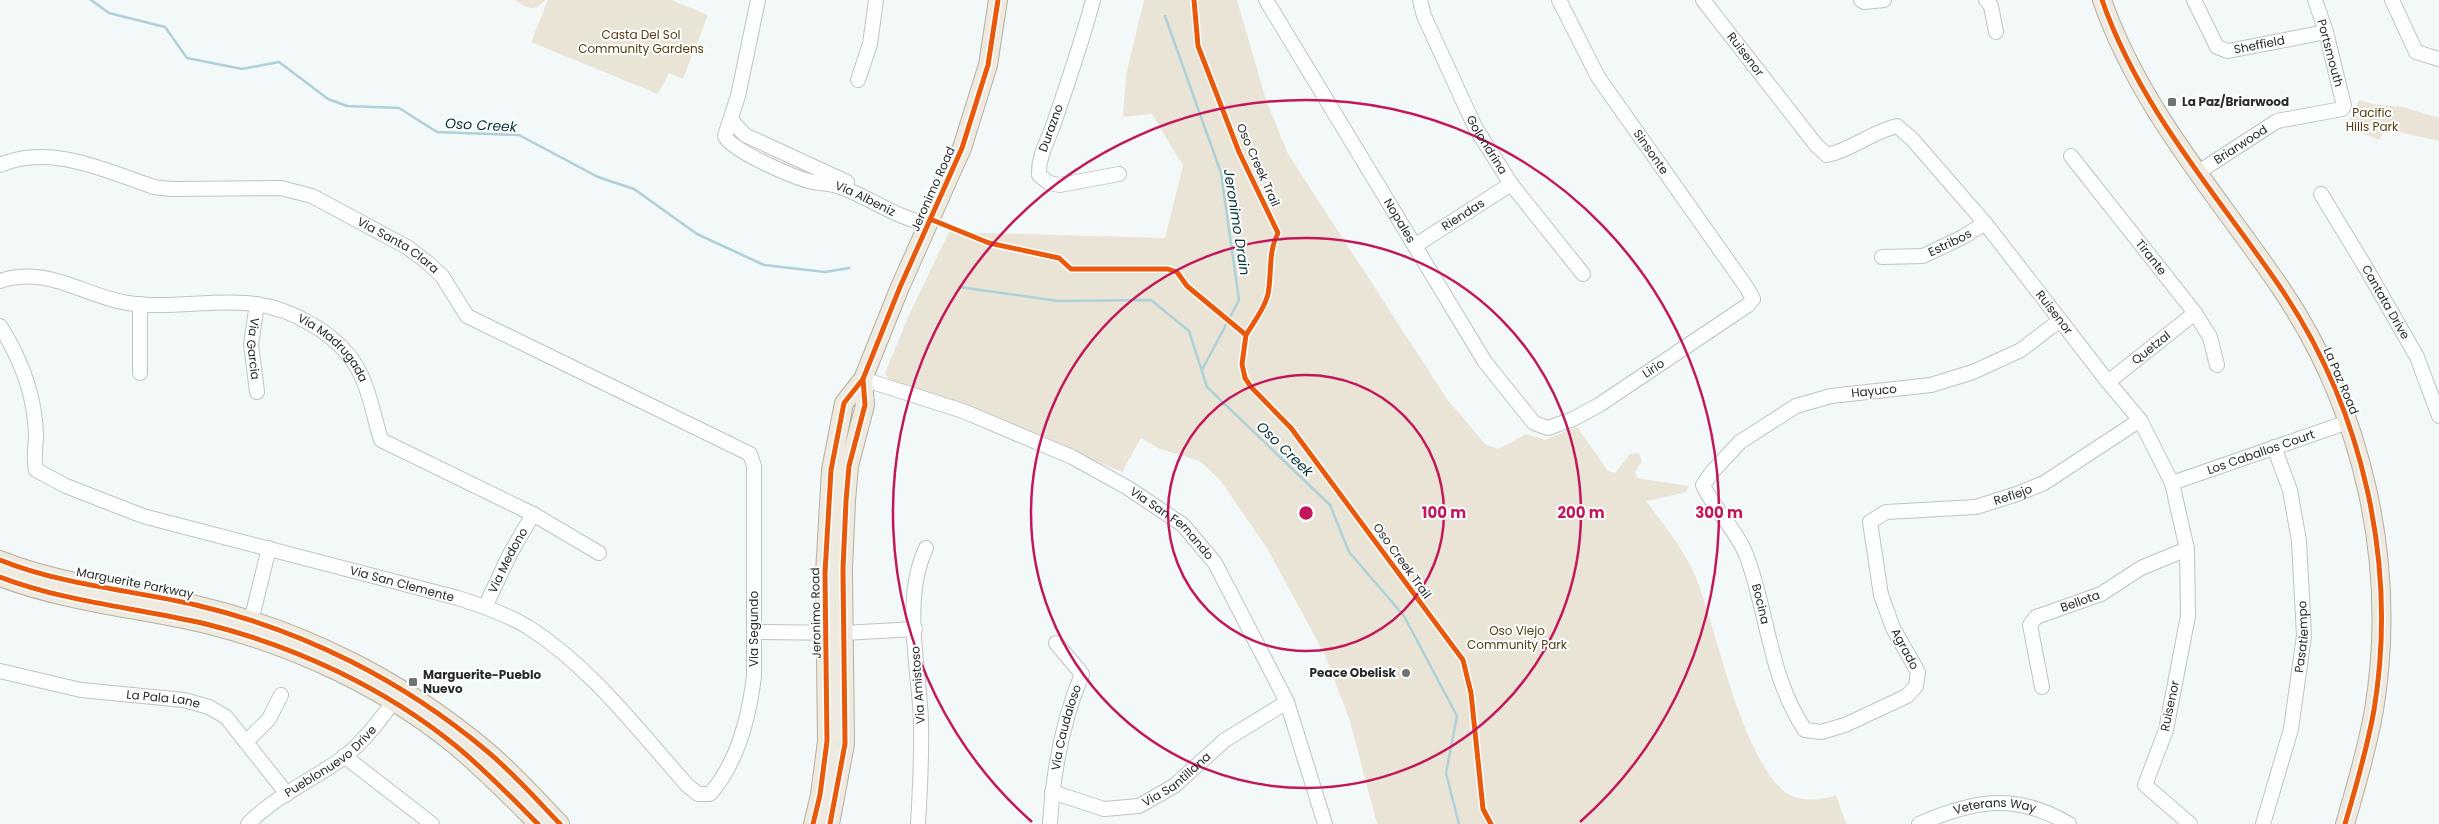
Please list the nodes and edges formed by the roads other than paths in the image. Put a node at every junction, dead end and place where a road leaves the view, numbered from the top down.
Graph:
1 (758, 0) edge
2 (876, 0) edge
3 (998, 0) edge
4 (1092, 0) edge
5 (1266, 0) edge
6 (1420, 0) edge
7 (1559, 0) edge
8 (1703, 0) edge
9 (1861, 0) edge
10 (1884, 0) edge
11 (1986, 0) edge
12 (2102, 0) edge
13 (2194, 0) edge
14 (2315, 0) edge
15 (2392, 0) edge
16 (1996, 32) dead end
17 (2326, 32) junction
18 (2439, 59) edge
19 (858, 80) dead end
20 (2344, 106) joint
21 (731, 120) junction
22 (775, 148) junction
23 (2071, 156) dead end
24 (768, 163) junction
25 (0, 165) edge
26 (2197, 173) junction
27 (1119, 174) dead end
28 (1511, 184) junction
29 (2321, 194) dead end
30 (1985, 222) junction
31 (928, 224) junction
32 (1416, 245) junction
33 (1882, 257) dead end
34 (1582, 274) dead end
35 (0, 281) edge
36 (1752, 299) joint
37 (140, 304) junction
38 (257, 304) junction
39 (2195, 313) junction
40 (2060, 320) junction
41 (0, 326) edge
42 (2217, 365) dead end
43 (140, 373) dead end
44 (864, 379) junction
45 (2108, 382) junction
46 (257, 392) dead end
47 (2439, 416) edge
48 (2140, 420) junction
49 (2348, 422) junction
50 (1548, 428) joint
51 (2274, 447) junction
52 (750, 454) joint
53 (2172, 483) junction
54 (1703, 485) joint
55 (534, 514) junction
56 (1870, 522) joint
57 (269, 548) junction
58 (926, 548) dead end
59 (2187, 550) junction
60 (599, 553) dead end
61 (0, 560) edge
62 (0, 577) edge
63 (485, 607) junction
64 (249, 628) junction
65 (915, 629) junction
66 (754, 632) junction
67 (836, 632) junction
68 (1056, 643) dead end
69 (0, 671) edge
70 (2042, 687) dead end
71 (281, 695) dead end
72 (397, 696) junction
73 (1287, 702) junction
74 (1805, 730) joint
75 (246, 742) junction
76 (344, 756) junction
77 (1052, 792) junction
78 (287, 794) junction
79 (710, 794) joint
80 (248, 824) edge
81 (432, 824) edge
82 (538, 824) edge
83 (560, 824) edge
84 (813, 824) edge
85 (830, 824) edge
86 (918, 824) edge
87 (1050, 824) edge
88 (1325, 824) edge
89 (1919, 824) edge
90 (2069, 824) edge
91 (2190, 824) edge
92 (2263, 824) edge
93 (2344, 824) edge

1 - 21 street, Via Albeniz
2 - 19 street
3 - 31 main road, Jeronimo Road
4 - 27 street, Durazno
5 - 32 street, Nopales
6 - 28 street, Golondrina
7 - 36 street, Sinsonte
8 - 30 street, Ruisenor
9 - 10 street
11 - 16 street
12 - 26 main road, La Paz Road
13 - 17 street, Sheffield
14 - 17 street, Portsmouth
15 - 18 street
17 - 20 street, Portsmouth
20 - 26 street, Briarwood
21 - 22 street, Via Albeniz
21 - 24 street, Via Albeniz
22 - 24 street
22 - 31 street, Via Albeniz
23 - 39 street, Tirante
24 - 31 street, Via Albeniz
25 - 52 street, Via Santa Clara
26 - 49 main road, La Paz Road
28 - 32 street, Riendas
28 - 34 street, Golondrina
29 - 47 street, Cantata Drive
30 - 33 street, Estribos
30 - 40 street, Ruisenor
31 - 44 main road, Jeronimo Road
32 - 50 street, Nopales
35 - 37 street, Via Madrugada
36 - 50 street, Lirio
37 - 38 street, Via Madrugada
37 - 43 street
38 - 46 street, Via Garcia
38 - 55 street, Via Madrugada
39 - 42 street, Tirante
39 - 45 street, Quetzal
40 - 45 street, Ruisenor
40 - 54 street, Hayuco
41 - 57 street, Via San Clemente
44 - 67 main road, Jeronimo Road
44 - 73 street, Via San Fernando
45 - 48 street, Ruisenor
48 - 53 street, Ruisenor
48 - 56 street, Reflejo
49 - 51 street, Los Caballos Court
49 - 93 main road, La Paz Road
51 - 53 street, Los Caballos Court
51 - 92 street, Pasatiempo
52 - 66 street, Via Segundo
53 - 59 street, Ruisenor
54 - 74 street, Bocina
55 - 60 street, Via Madrugada
55 - 63 street, Via Medono
56 - 74 street, Agrado
57 - 63 street, Via San Clemente
57 - 64 street
58 - 65 street, Via Amistoso
59 - 70 street, Bellota
59 - 91 street, Ruisenor
61 - 64 main road, Marguerite Parkway
62 - 64 main road, Marguerite Parkway
63 - 79 street, Via San Clemente
64 - 72 main road, Marguerite Parkway
65 - 67 street
65 - 86 street, Via Amistoso
66 - 67 street
66 - 79 street, Via Segundo
67 - 84 main road, Jeronimo Road
67 - 85 main road, Jeronimo Road
68 - 77 street, Via Caudaloso
69 - 75 street, La Pala Lane
71 - 75 street
72 - 76 street, Pueblonuevo Drive
72 - 82 main road, Marguerite Parkway
72 - 83 main road, Marguerite Parkway
73 - 77 street, Via Santillana
73 - 88 street, Via San Fernando
75 - 78 street, La Pala Lane
76 - 78 street, Pueblonuevo Drive
76 - 81 street
77 - 87 street, Via Caudaloso
78 - 80 street, Pueblonuevo Drive
89 - 90 street, Veterans Way

